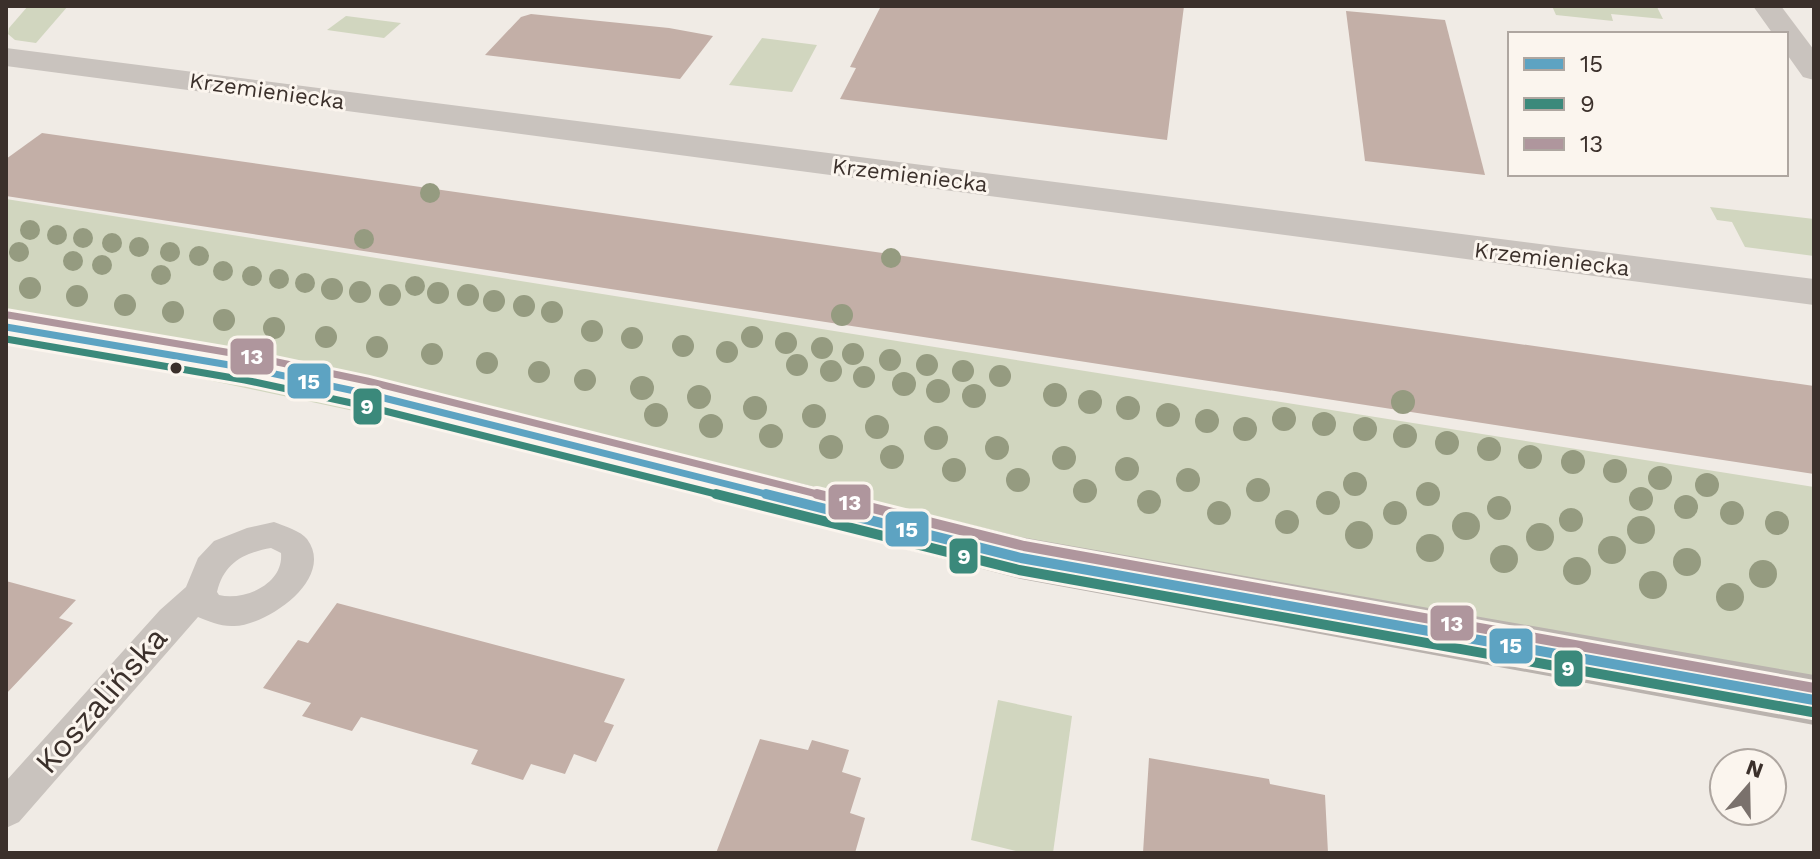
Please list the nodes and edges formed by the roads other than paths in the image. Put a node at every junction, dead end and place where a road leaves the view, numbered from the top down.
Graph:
1 (1767, 6) edge
2 (1786, 32) edge
3 (1788, 35) edge
4 (6, 57) edge
5 (1814, 71) edge
6 (1814, 292) edge
7 (6, 327) edge
8 (200, 594) dead end
9 (1814, 700) edge
10 (6, 809) edge

1 - 2 street
3 - 5 street
4 - 6 street, Krzemieniecka
7 - 9 street
8 - 10 lane, Koszalińska

